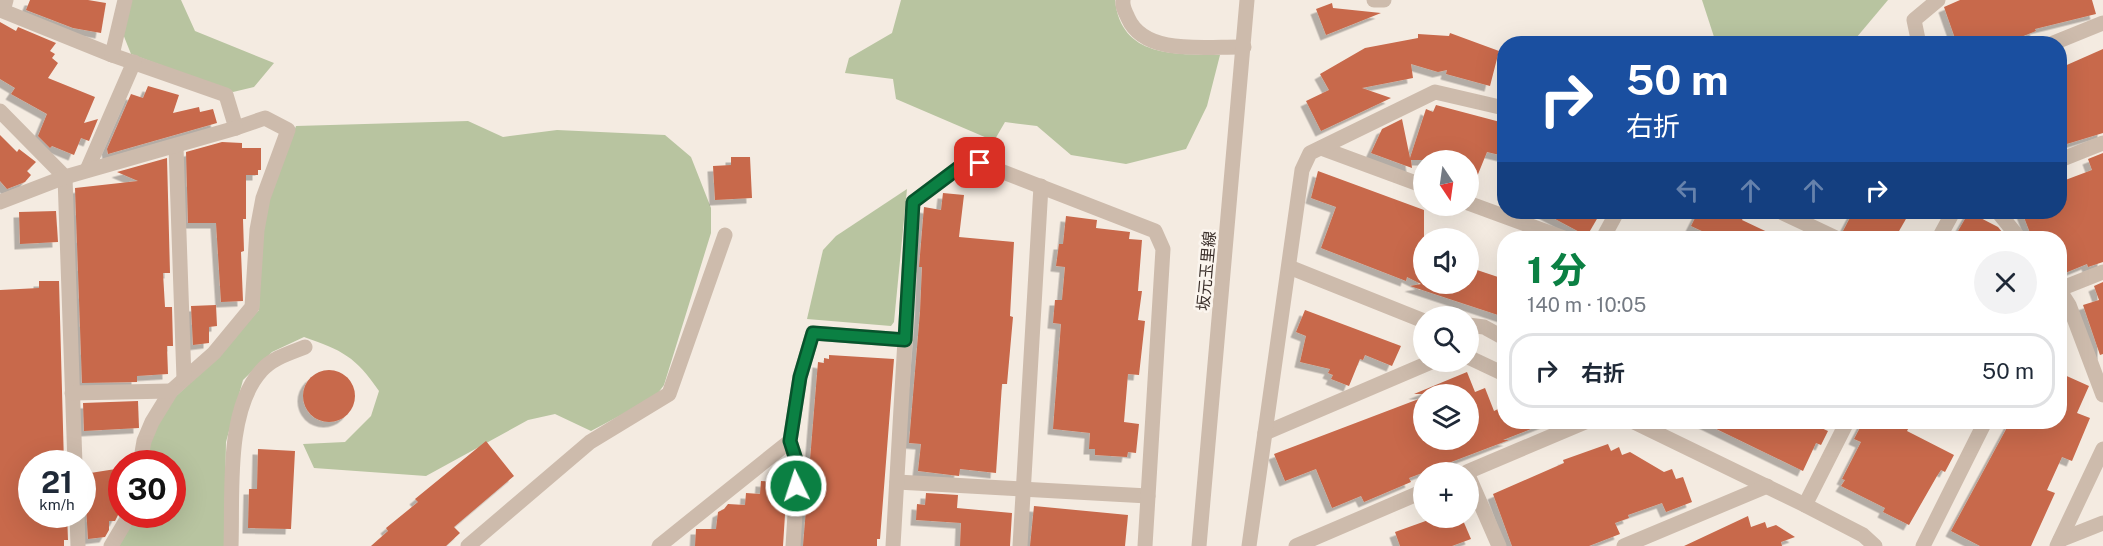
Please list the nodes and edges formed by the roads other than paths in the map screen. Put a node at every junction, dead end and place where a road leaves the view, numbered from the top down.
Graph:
1 (6, 0) edge
2 (125, 0) edge
3 (1123, 0) edge
4 (1247, 0) edge
5 (1374, 0) edge
6 (1384, 0) edge
7 (1938, 0) edge
8 (2103, 23) edge
9 (1917, 36) edge
10 (2067, 38) edge
11 (1244, 47) junction
12 (112, 55) junction
13 (134, 62) junction
14 (1497, 106) edge
15 (0, 111) edge
16 (236, 128) junction
17 (2103, 143) edge
18 (176, 147) junction
19 (1321, 148) junction
20 (2067, 157) edge
21 (87, 170) junction
22 (65, 177) junction
23 (1413, 182) edge
24 (1041, 186) junction
25 (0, 202) edge
26 (1479, 207) edge
27 (1497, 214) edge
28 (1512, 219) edge
29 (1796, 219) edge
30 (2004, 219) edge
31 (1545, 231) edge
32 (1821, 231) edge
33 (2013, 231) edge
34 (725, 235) dead end
35 (1289, 267) junction
36 (2103, 272) edge
37 (2067, 287) edge
38 (2067, 302) edge
39 (1413, 317) edge
40 (1479, 327) edge
41 (1497, 334) edge
42 (905, 340) junction
43 (305, 347) dead end
44 (1479, 362) edge
45 (1413, 370) edge
46 (1497, 371) edge
47 (184, 379) junction
48 (171, 391) junction
49 (72, 393) junction
50 (2103, 395) edge
51 (1569, 429) edge
52 (1649, 429) edge
53 (1843, 429) edge
54 (1982, 429) edge
55 (1265, 433) junction
56 (790, 441) junction
57 (2103, 449) edge
58 (74, 450) edge
59 (142, 450) edge
60 (1479, 468) edge
61 (897, 482) junction
62 (1767, 486) junction
63 (1023, 488) junction
64 (1148, 496) junction
65 (1413, 496) edge
66 (1479, 499) edge
67 (1805, 505) junction
68 (2103, 524) edge
69 (77, 528) edge
70 (122, 528) edge
71 (2059, 543) edge
72 (78, 546) edge
73 (111, 546) edge
74 (231, 546) edge
75 (468, 546) edge
76 (659, 546) edge
77 (793, 546) edge
78 (893, 546) edge
79 (1020, 546) edge
80 (1144, 546) edge
81 (1199, 546) edge
82 (1249, 546) edge
83 (1296, 546) edge
84 (1499, 546) edge
85 (1624, 546) edge
86 (1875, 546) edge
87 (1923, 546) edge

1 - 12 street
2 - 12 street
3 - 11 street
4 - 11 street, 坂元玉里線
5 - 6 street
7 - 9 street
8 - 10 street
11 - 81 street, 坂元玉里線
12 - 13 street
13 - 16 street
13 - 21 street
14 - 19 street
15 - 22 street
16 - 18 street
16 - 47 street
17 - 20 street
18 - 21 street
18 - 47 street
19 - 23 street
19 - 35 street
21 - 22 street
22 - 25 street
22 - 49 street
24 - 42 street
24 - 63 street
24 - 64 street
26 - 27 street
28 - 31 street
29 - 32 street
30 - 33 street
34 - 75 street
35 - 39 street
35 - 55 street
36 - 37 street
38 - 50 street
40 - 41 street
42 - 56 street
42 - 61 street
43 - 74 street
44 - 46 street
45 - 55 street
47 - 48 street
48 - 49 street
48 - 59 street
49 - 58 street
51 - 60 street
52 - 62 street
53 - 67 street
54 - 87 street
55 - 82 street
56 - 76 street
56 - 77 street
57 - 71 street
61 - 63 street
61 - 78 street
62 - 67 street
62 - 85 street
63 - 64 street
63 - 79 street
64 - 80 street
65 - 83 street
66 - 84 street
67 - 86 street
68 - 71 street
69 - 72 street
70 - 73 street

